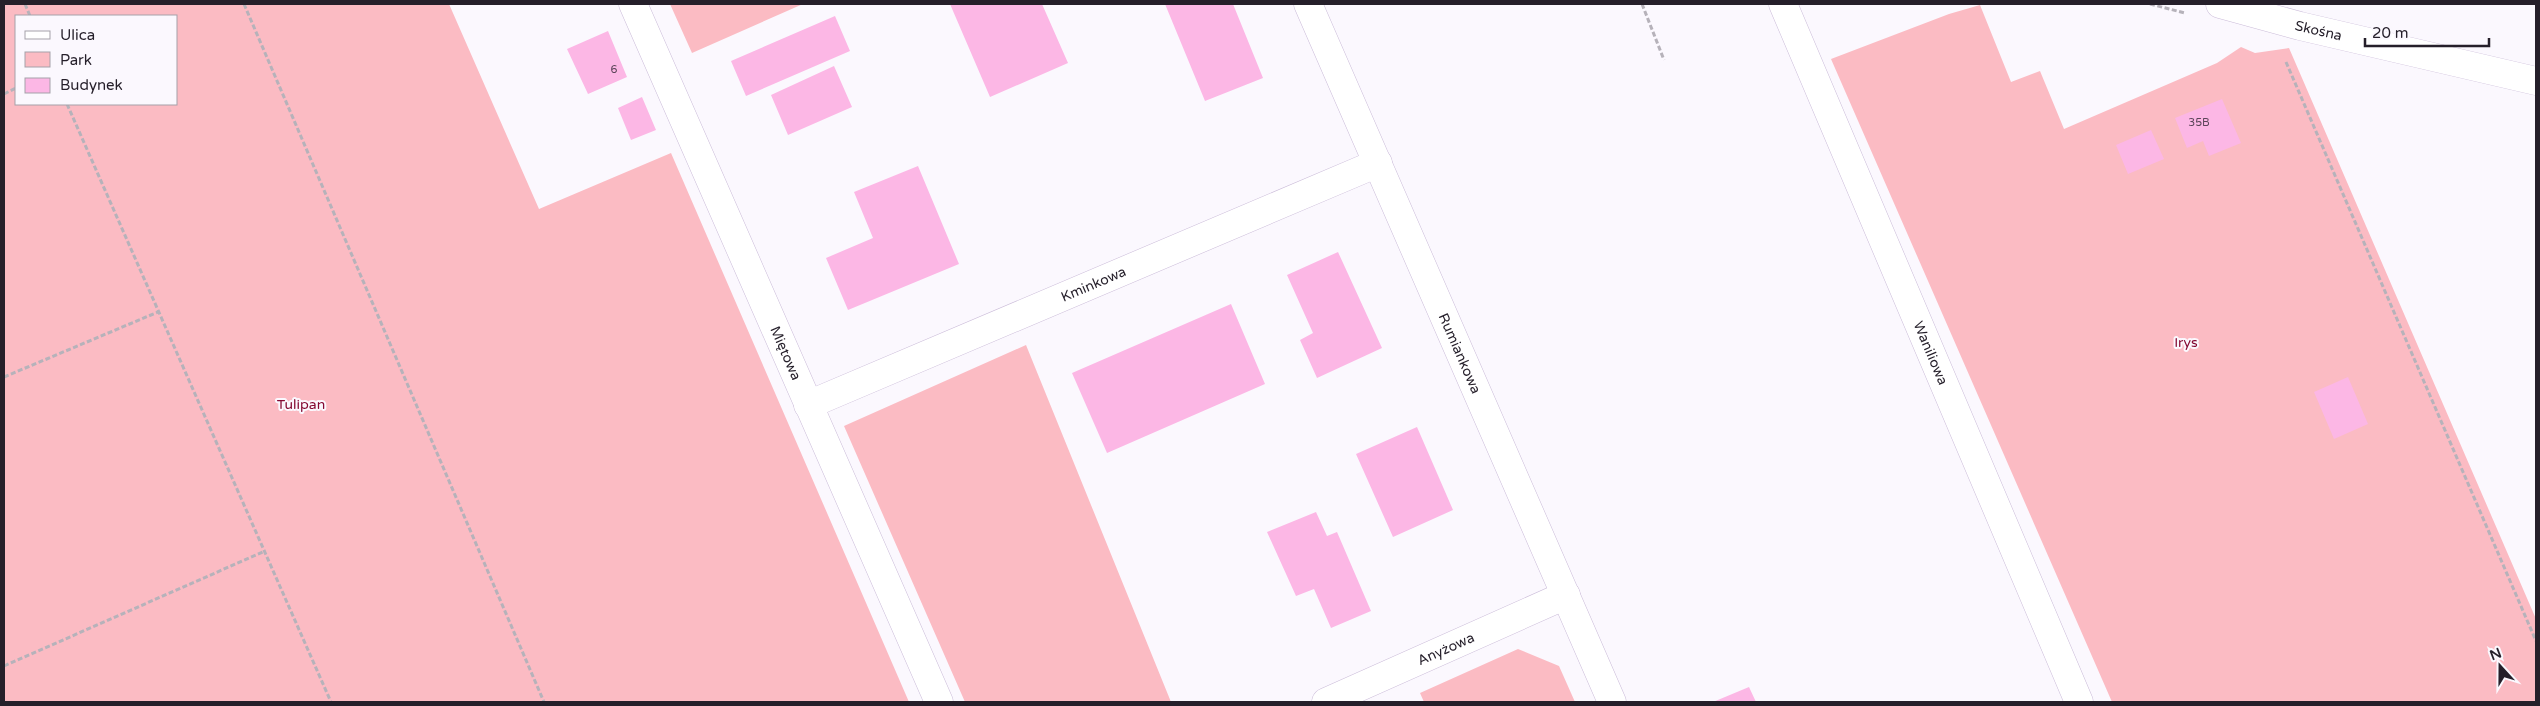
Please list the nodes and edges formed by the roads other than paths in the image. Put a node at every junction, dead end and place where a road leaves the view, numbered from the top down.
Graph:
1 (633, 4) edge
2 (1308, 4) edge
3 (1783, 4) edge
4 (2220, 4) edge
5 (2536, 81) edge
6 (1378, 163) junction
7 (808, 405) junction
8 (1566, 595) junction
9 (939, 702) edge
10 (1326, 702) edge
11 (1612, 702) edge
12 (2079, 702) edge

1 - 7 street, Miętowa
2 - 6 street, Rumiankowa
3 - 12 street, Waniliowa
4 - 5 street, Skośna
6 - 7 street, Kminkowa
6 - 8 street, Rumiankowa
7 - 9 street, Miętowa
8 - 10 street, Anyżowa
8 - 11 street, Rumiankowa

